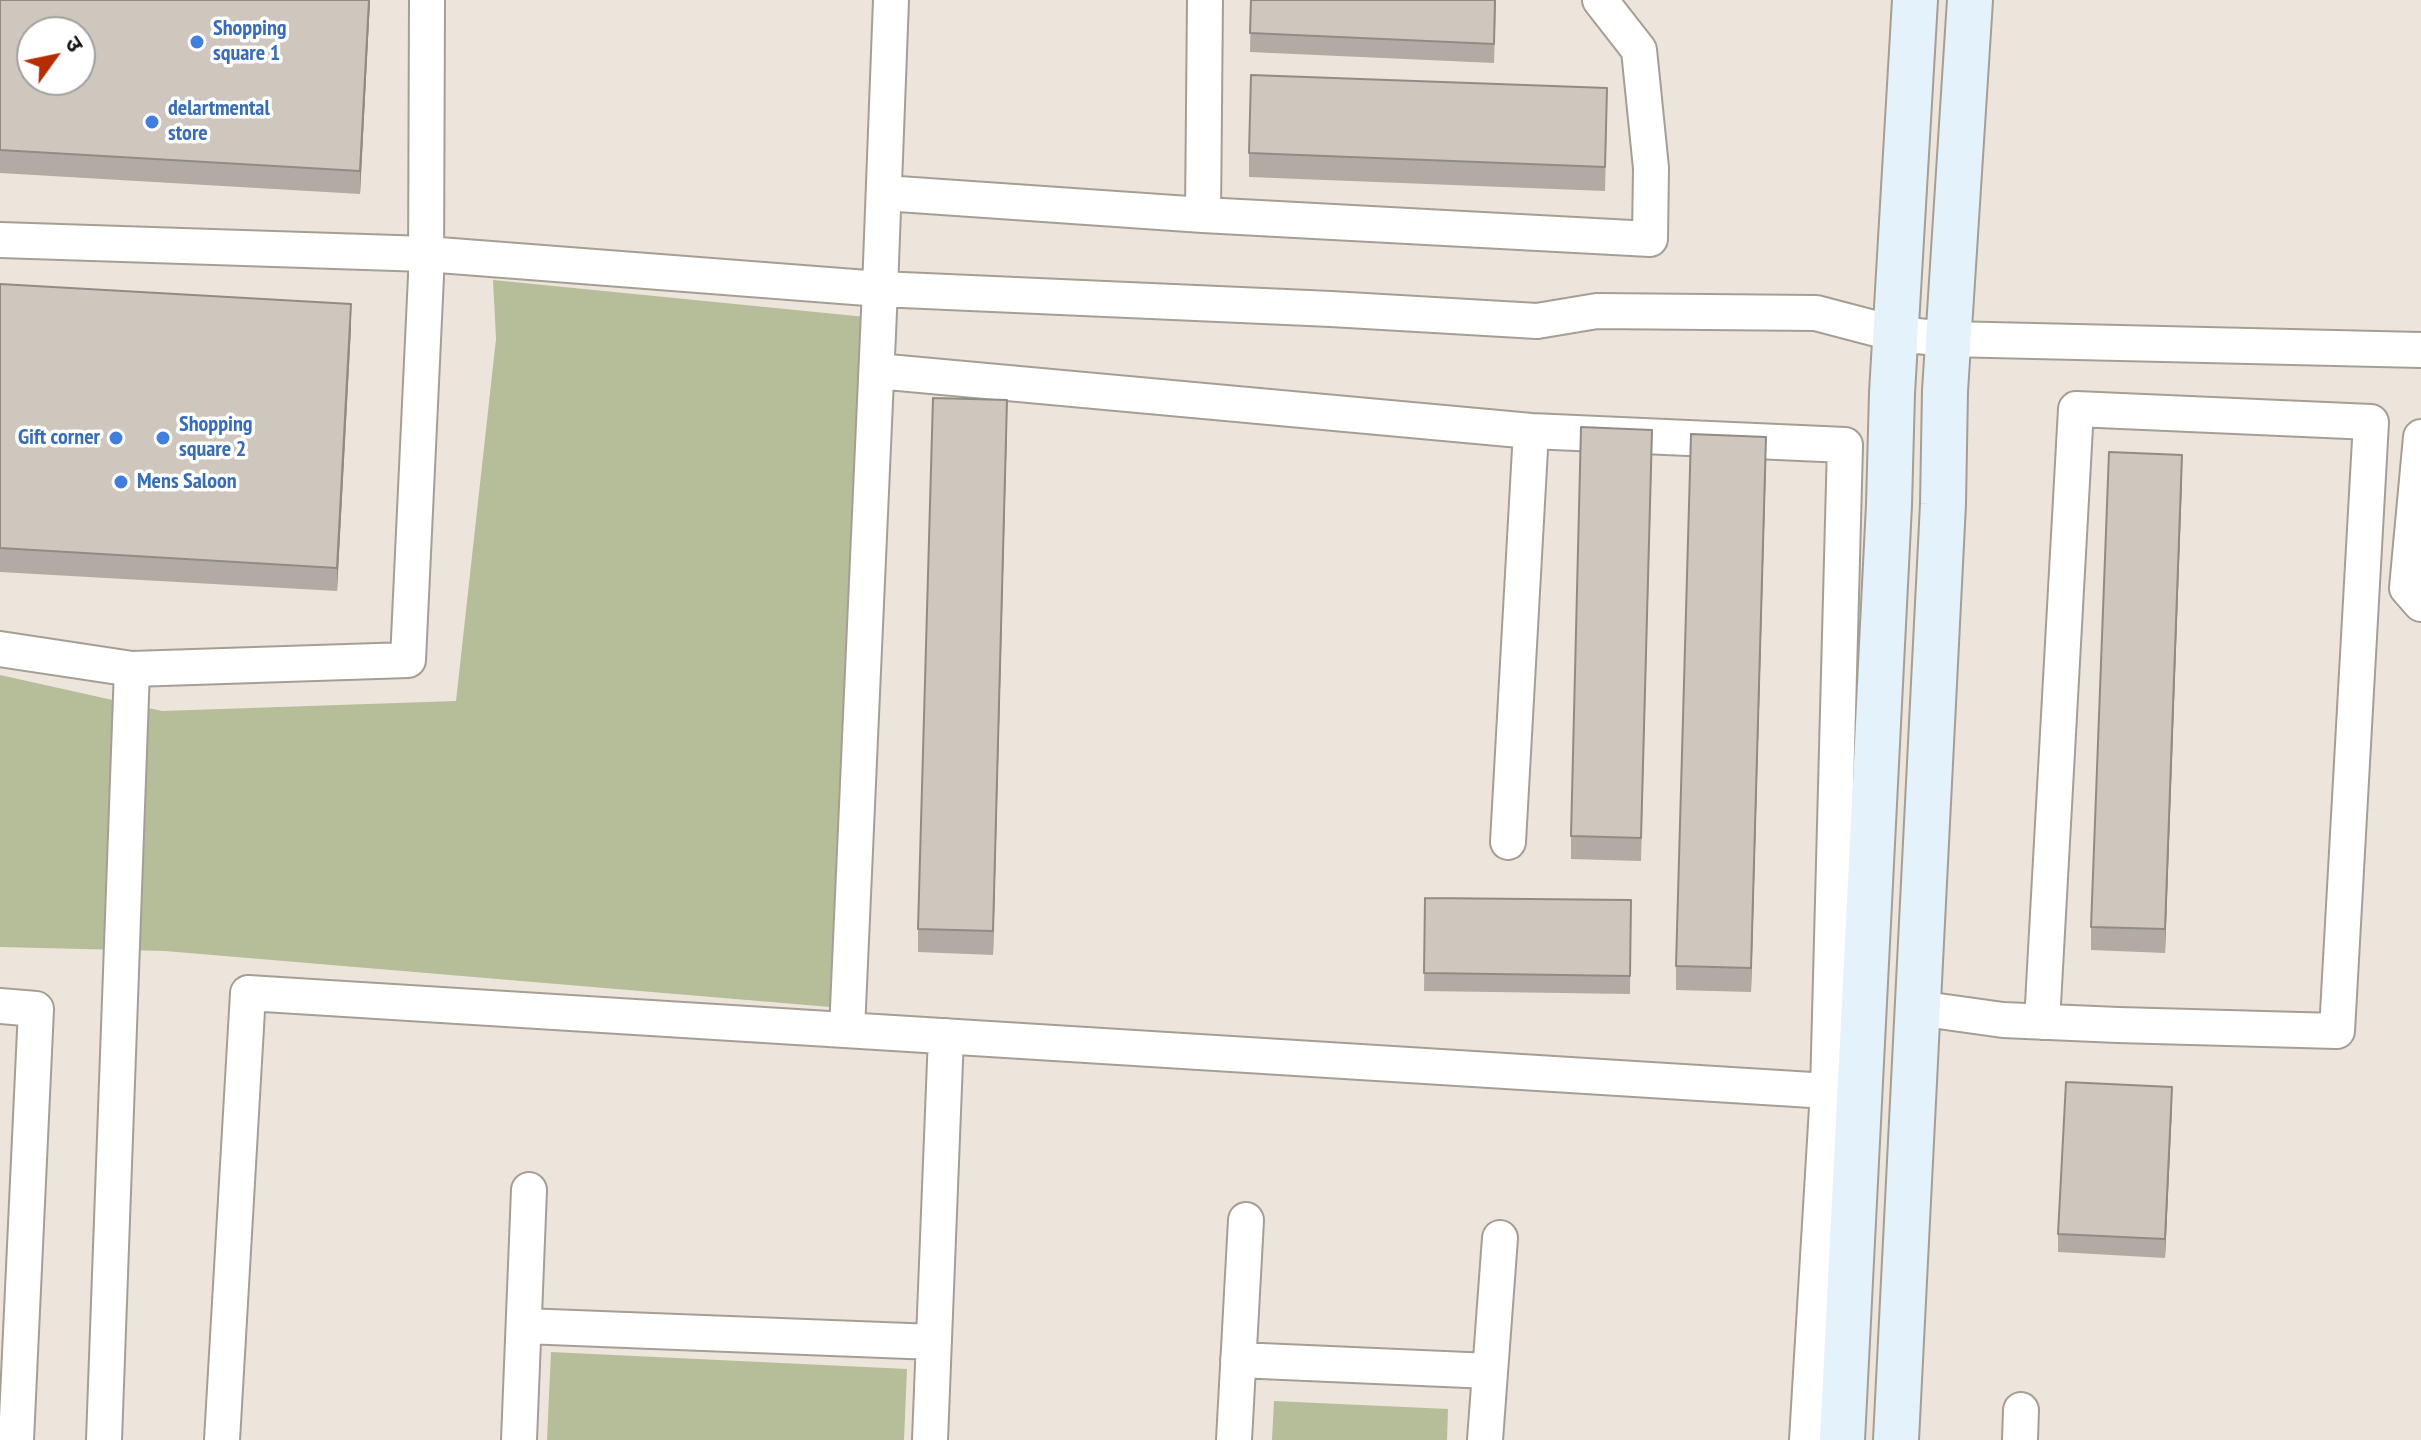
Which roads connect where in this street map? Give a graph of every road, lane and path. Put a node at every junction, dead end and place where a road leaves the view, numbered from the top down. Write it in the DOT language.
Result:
graph roads {
  1 [pos="427,0"];
  2 [pos="891,0"];
  3 [pos="1205,0"];
  4 [pos="1600,0"];
  5 [pos="1915,0"];
  6 [pos="1970,0"];
  7 [pos="884,193"];
  8 [pos="1203,215"];
  9 [pos="0,240"];
  10 [pos="426,254"];
  11 [pos="880,289"];
  12 [pos="1896,334"];
  13 [pos="1948,339"];
  14 [pos="2421,350"];
  15 [pos="877,371"];
  16 [pos="1531,431"];
  17 [pos="2421,437"];
  18 [pos="2421,604"];
  19 [pos="0,649"];
  20 [pos="132,669"];
  21 [pos="1508,842"];
  22 [pos="0,1006"];
  23 [pos="1917,1008"];
  24 [pos="2042,1022"];
  25 [pos="847,1030"];
  26 [pos="946,1036"];
  27 [pos="1828,1091"];
  28 [pos="529,1190"];
  29 [pos="1246,1220"];
  30 [pos="1500,1238"];
  31 [pos="524,1326"];
  32 [pos="934,1342"];
  33 [pos="1238,1360"];
  34 [pos="1490,1371"];
  35 [pos="16,1440"];
  36 [pos="104,1440"];
  37 [pos="222,1440"];
  38 [pos="519,1440"];
  39 [pos="930,1440"];
  40 [pos="1234,1440"];
  41 [pos="1485,1440"];
  42 [pos="1807,1440"];
  43 [pos="1842,1440"];
  44 [pos="1896,1440"];
  1 -- 10 [label="street"];
  2 -- 7 [label="street"];
  3 -- 8 [label="street"];
  4 -- 8 [label="street"];
  5 -- 12 [label="street"];
  6 -- 13 [label="street"];
  7 -- 8 [label="street"];
  7 -- 11 [label="street"];
  9 -- 10 [label="street"];
  10 -- 11 [label="street"];
  10 -- 20 [label="street"];
  11 -- 12 [label="street"];
  11 -- 15 [label="street"];
  12 -- 13 [label="street"];
  12 -- 43 [label="street"];
  13 -- 14 [label="street"];
  13 -- 23 [label="street"];
  15 -- 16 [label="street"];
  15 -- 25 [label="street"];
  16 -- 21 [label="street"];
  16 -- 27 [label="street"];
  17 -- 18 [label="street"];
  19 -- 20 [label="street"];
  20 -- 36 [label="street"];
  22 -- 35 [label="street"];
  23 -- 24 [label="street"];
  23 -- 44 [label="street"];
  24 -- 24 [label="street"];
  25 -- 26 [label="street"];
  25 -- 37 [label="street"];
  26 -- 27 [label="street"];
  26 -- 32 [label="street"];
  27 -- 42 [label="street"];
  28 -- 31 [label="street"];
  29 -- 33 [label="street"];
  30 -- 34 [label="street"];
  31 -- 32 [label="street"];
  31 -- 38 [label="street"];
  32 -- 39 [label="street"];
  33 -- 34 [label="street"];
  33 -- 40 [label="street"];
  34 -- 41 [label="street"];
}
